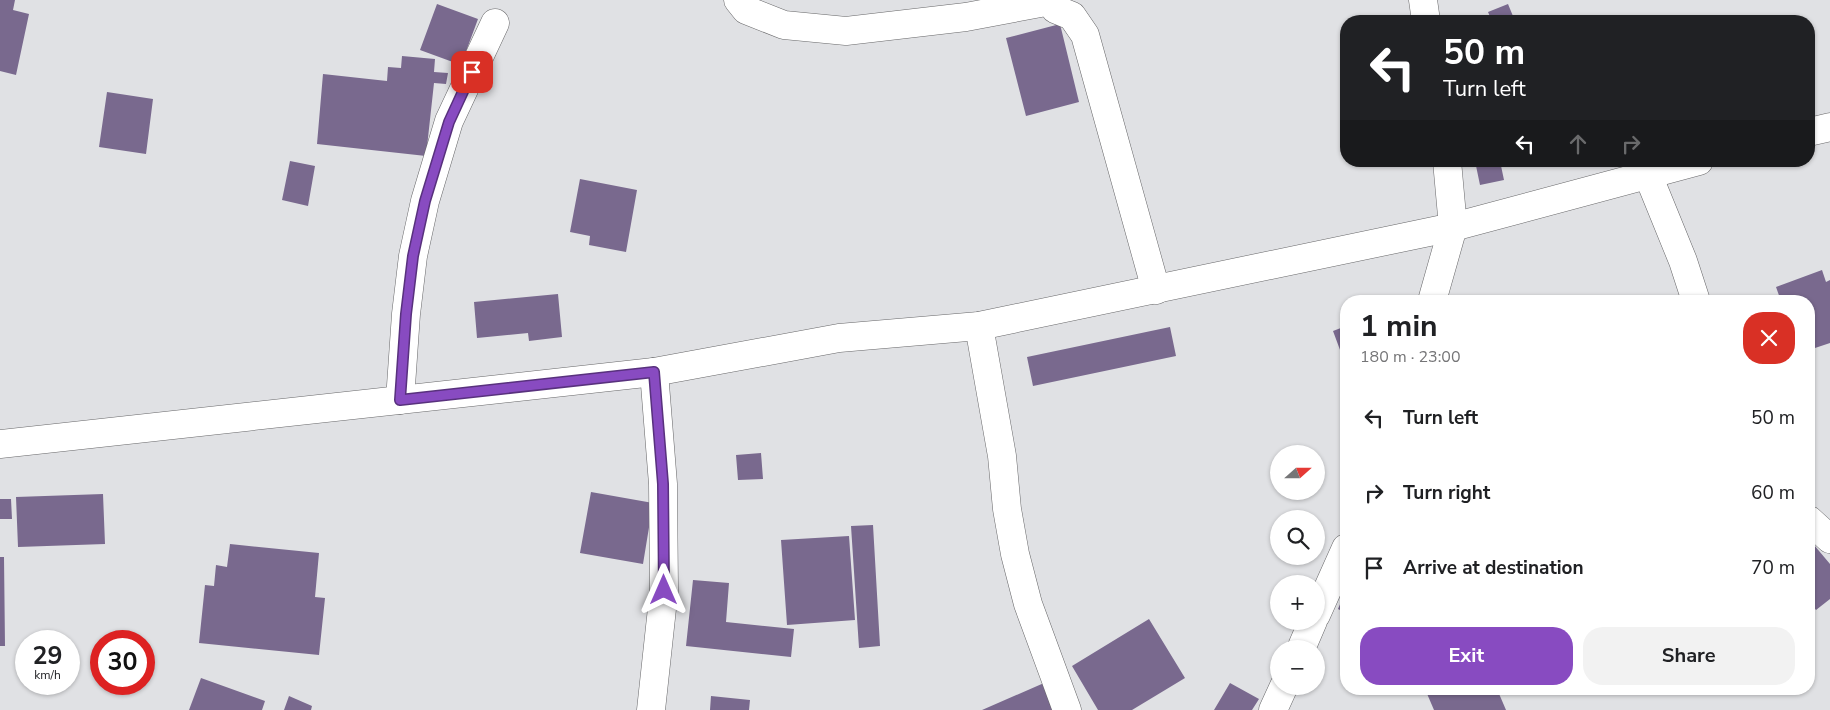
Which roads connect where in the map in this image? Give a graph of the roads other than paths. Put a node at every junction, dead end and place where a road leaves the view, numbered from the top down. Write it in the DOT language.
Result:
graph roads {
  1 [pos="738,0"];
  2 [pos="1050,0"];
  3 [pos="1423,0"];
  4 [pos="1425,15"];
  5 [pos="495,23"];
  6 [pos="1830,127"];
  7 [pos="1815,131"];
  8 [pos="1448,167"];
  9 [pos="1677,167"];
  10 [pos="1648,175"];
  11 [pos="1453,227"];
  12 [pos="1156,290"];
  13 [pos="1434,295"];
  14 [pos="1694,295"];
  15 [pos="979,326"];
  16 [pos="654,372"];
  17 [pos="400,400"];
  18 [pos="0,444"];
  19 [pos="1815,525"];
  20 [pos="1830,539"];
  21 [pos="1340,561"];
  22 [pos="1325,595"];
  23 [pos="1280,695"];
  24 [pos="651,710"];
  25 [pos="1067,710"];
  26 [pos="1273,710"];
  1 -- 2 [label="street"];
  2 -- 12 [label="street"];
  3 -- 4 [label="street"];
  5 -- 17 [label="street"];
  6 -- 7 [label="street"];
  8 -- 11 [label="street"];
  9 -- 10 [label="street"];
  10 -- 11 [label="street"];
  10 -- 14 [label="street"];
  11 -- 12 [label="street"];
  11 -- 13 [label="street"];
  12 -- 15 [label="street"];
  15 -- 16 [label="street"];
  15 -- 25 [label="street"];
  16 -- 17 [label="street"];
  16 -- 24 [label="street"];
  17 -- 18 [label="street"];
  19 -- 20 [label="street"];
  21 -- 22 [label="street"];
  23 -- 26 [label="street"];
}
